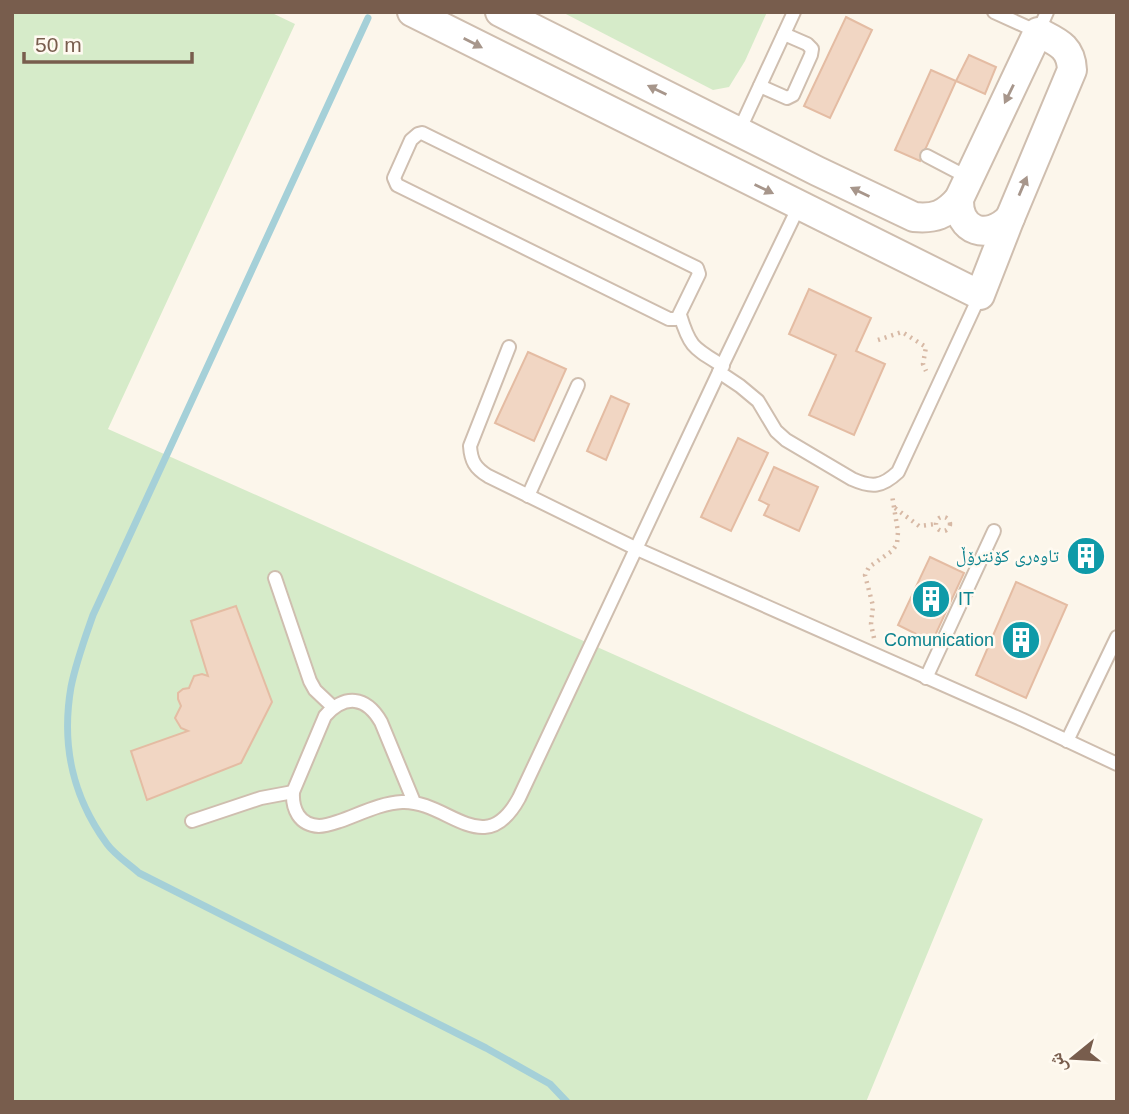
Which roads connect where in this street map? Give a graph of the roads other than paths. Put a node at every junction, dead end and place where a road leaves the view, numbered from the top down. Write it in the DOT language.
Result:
graph roads {
  1 [pos="412,12"];
  2 [pos="500,12"];
  3 [pos="794,12"];
  4 [pos="994,12"];
  5 [pos="1043,22"];
  6 [pos="784,34"];
  7 [pos="760,86"];
  8 [pos="739,131"];
  9 [pos="927,156"];
  10 [pos="722,168"];
  11 [pos="817,171"];
  12 [pos="964,188"];
  13 [pos="799,206"];
  14 [pos="1010,218"];
  15 [pos="980,295"];
  16 [pos="680,315"];
  17 [pos="509,347"];
  18 [pos="721,369"];
  19 [pos="578,385"];
  20 [pos="528,496"];
  21 [pos="994,531"];
  22 [pos="637,549"];
  23 [pos="275,578"];
  24 [pos="1117,637"];
  25 [pos="926,678"];
  26 [pos="333,708"];
  27 [pos="1067,741"];
  28 [pos="1117,764"];
  29 [pos="293,792"];
  30 [pos="414,802"];
  31 [pos="192,821"];
  1 -- 10 [label="street, one-way"];
  8 -- 2 [label="street, one-way"];
  3 -- 6 [label="lane"];
  4 -- 5 [label="lane"];
  5 -- 12 [label="street, one-way"];
  14 -- 5 [label="street, one-way"];
  6 -- 7 [label="lane"];
  6 -- 7 [label="lane"];
  7 -- 8 [label="lane"];
  8 -- 10 [label="street"];
  8 -- 11 [label="street"];
  9 -- 12 [label="lane"];
  10 -- 13 [label="street, one-way"];
  12 -- 11 [label="street, one-way"];
  11 -- 13 [label="street"];
  12 -- 14 [label="street"];
  13 -- 15 [label="street"];
  13 -- 18 [label="lane"];
  14 -- 15 [label="street"];
  15 -- 18 [label="lane"];
  16 -- 16 [label="lane"];
  16 -- 18 [label="lane"];
  17 -- 20 [label="lane"];
  18 -- 22 [label="lane"];
  19 -- 20 [label="lane"];
  20 -- 22 [label="lane"];
  21 -- 25 [label="lane"];
  22 -- 25 [label="lane"];
  22 -- 30 [label="lane"];
  23 -- 26 [label="lane"];
  24 -- 27 [label="lane"];
  25 -- 27 [label="lane"];
  26 -- 29 [label="lane"];
  26 -- 30 [label="lane"];
  27 -- 28 [label="lane"];
  29 -- 30 [label="lane"];
  29 -- 31 [label="lane"];
}
